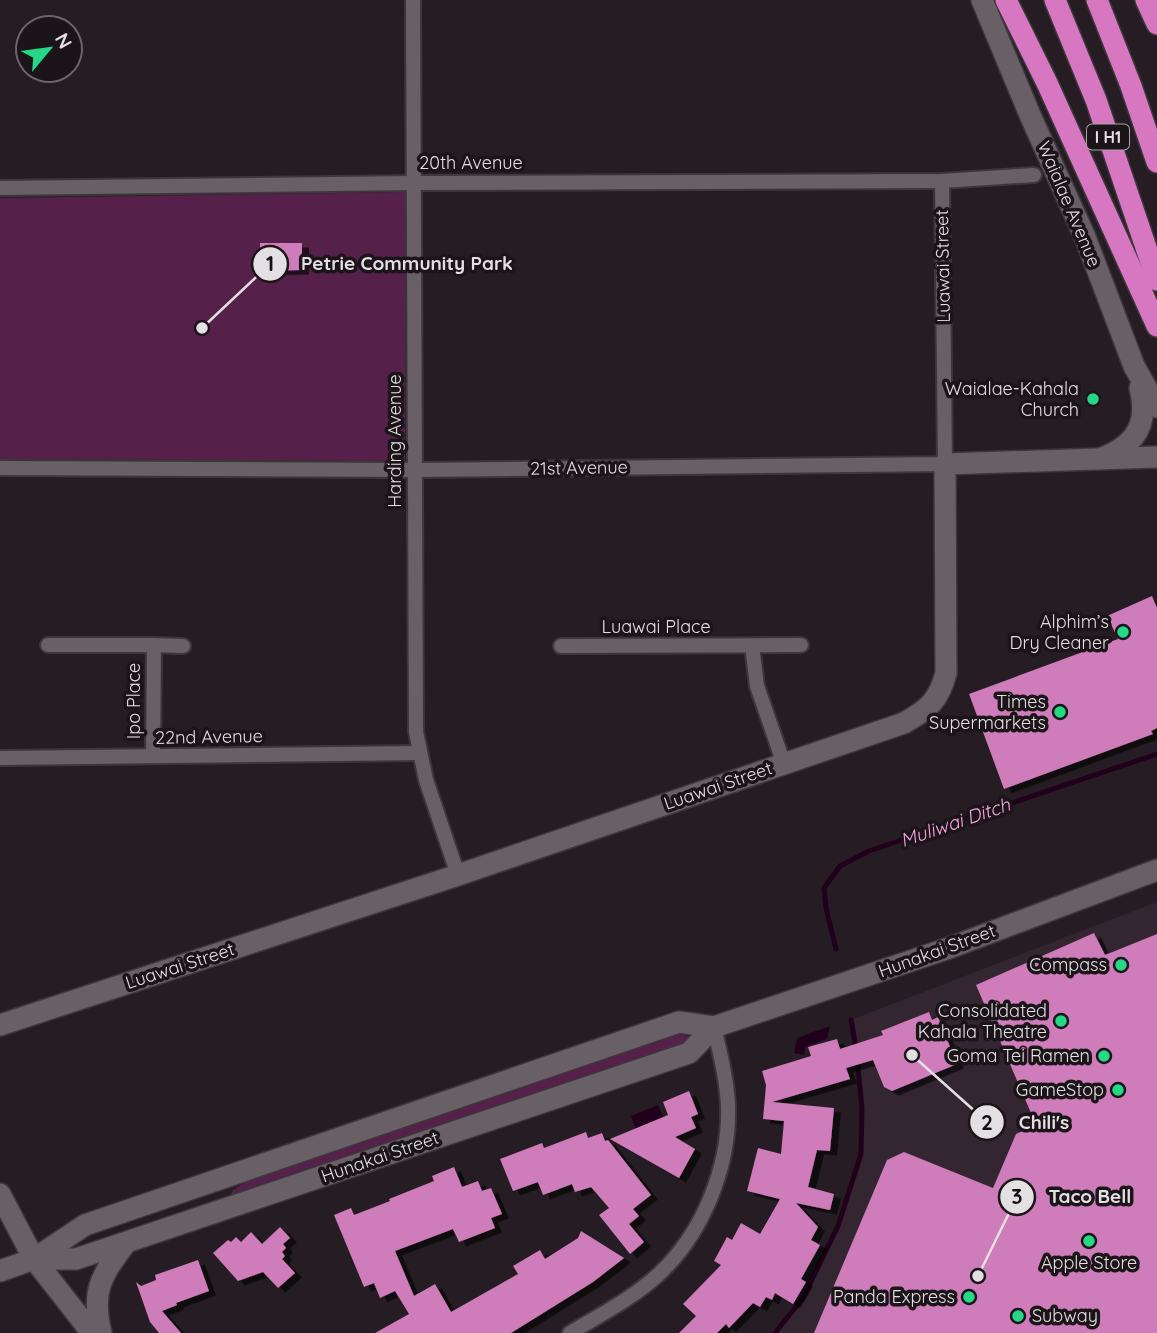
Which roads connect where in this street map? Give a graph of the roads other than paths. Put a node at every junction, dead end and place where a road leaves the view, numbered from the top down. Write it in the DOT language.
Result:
graph roads {
  1 [pos="413,0"];
  2 [pos="982,0"];
  3 [pos="1006,0"];
  4 [pos="1055,0"];
  5 [pos="1097,0"];
  6 [pos="1146,0"];
  7 [pos="1157,23"];
  8 [pos="1157,162"];
  9 [pos="1034,175"];
  10 [pos="942,181"];
  11 [pos="414,183"];
  12 [pos="0,188"];
  13 [pos="1149,277"];
  14 [pos="1157,326"];
  15 [pos="1134,366"];
  16 [pos="1157,407"];
  17 [pos="1157,457"];
  18 [pos="1097,460"];
  19 [pos="945,464"];
  20 [pos="0,468"];
  21 [pos="415,470"];
  22 [pos="48,645"];
  23 [pos="153,645"];
  24 [pos="801,645"];
  25 [pos="183,646"];
  26 [pos="561,646"];
  27 [pos="752,646"];
  28 [pos="419,753"];
  29 [pos="153,757"];
  30 [pos="0,758"];
  31 [pos="784,764"];
  32 [pos="1157,870"];
  33 [pos="458,875"];
  34 [pos="0,1025"];
  35 [pos="714,1027"];
  36 [pos="0,1194"];
  37 [pos="125,1244"];
  38 [pos="34,1259"];
  39 [pos="0,1271"];
  40 [pos="92,1333"];
  41 [pos="101,1333"];
  42 [pos="570,1333"];
  1 -- 11 [label="street, Harding Avenue"];
  2 -- 15 [label="street, Waialae Avenue"];
  3 -- 13 [label="highway"];
  4 -- 13 [label="highway, I H1"];
  5 -- 8 [label="highway, I H1"];
  6 -- 7 [label="highway"];
  9 -- 10 [label="street, 20th Avenue"];
  10 -- 11 [label="street, 20th Avenue"];
  10 -- 19 [label="street, Luawai Street"];
  11 -- 12 [label="street, 20th Avenue"];
  11 -- 21 [label="street, Harding Avenue"];
  13 -- 14 [label="highway"];
  15 -- 16 [label="street, Waialae Avenue"];
  15 -- 18 [label="street"];
  17 -- 18 [label="street, 21st Avenue"];
  18 -- 19 [label="street, 21st Avenue"];
  19 -- 21 [label="street, 21st Avenue"];
  19 -- 31 [label="street, Luawai Street"];
  20 -- 21 [label="street, 21st Avenue"];
  21 -- 28 [label="street, Harding Avenue"];
  22 -- 23 [label="street, Ipo Place"];
  23 -- 25 [label="street, Ipo Place"];
  23 -- 29 [label="street, Ipo Place"];
  24 -- 27 [label="street, Luawai Place"];
  26 -- 27 [label="street, Luawai Place"];
  27 -- 31 [label="street"];
  28 -- 29 [label="street, 22nd Avenue"];
  28 -- 33 [label="street, Harding Avenue"];
  29 -- 30 [label="street, 22nd Avenue"];
  31 -- 33 [label="street, Luawai Street"];
  32 -- 35 [label="street, Hunakai Street"];
  33 -- 34 [label="street, Luawai Street"];
  35 -- 37 [label="street, Hunakai Street"];
  35 -- 38 [label="street, Hunakai Street"];
  35 -- 42 [label="street"];
  36 -- 38 [label="street"];
  37 -- 38 [label="street, Hunakai Street"];
  37 -- 41 [label="street"];
  38 -- 39 [label="street, Hunakai Street"];
  38 -- 40 [label="street"];
}
